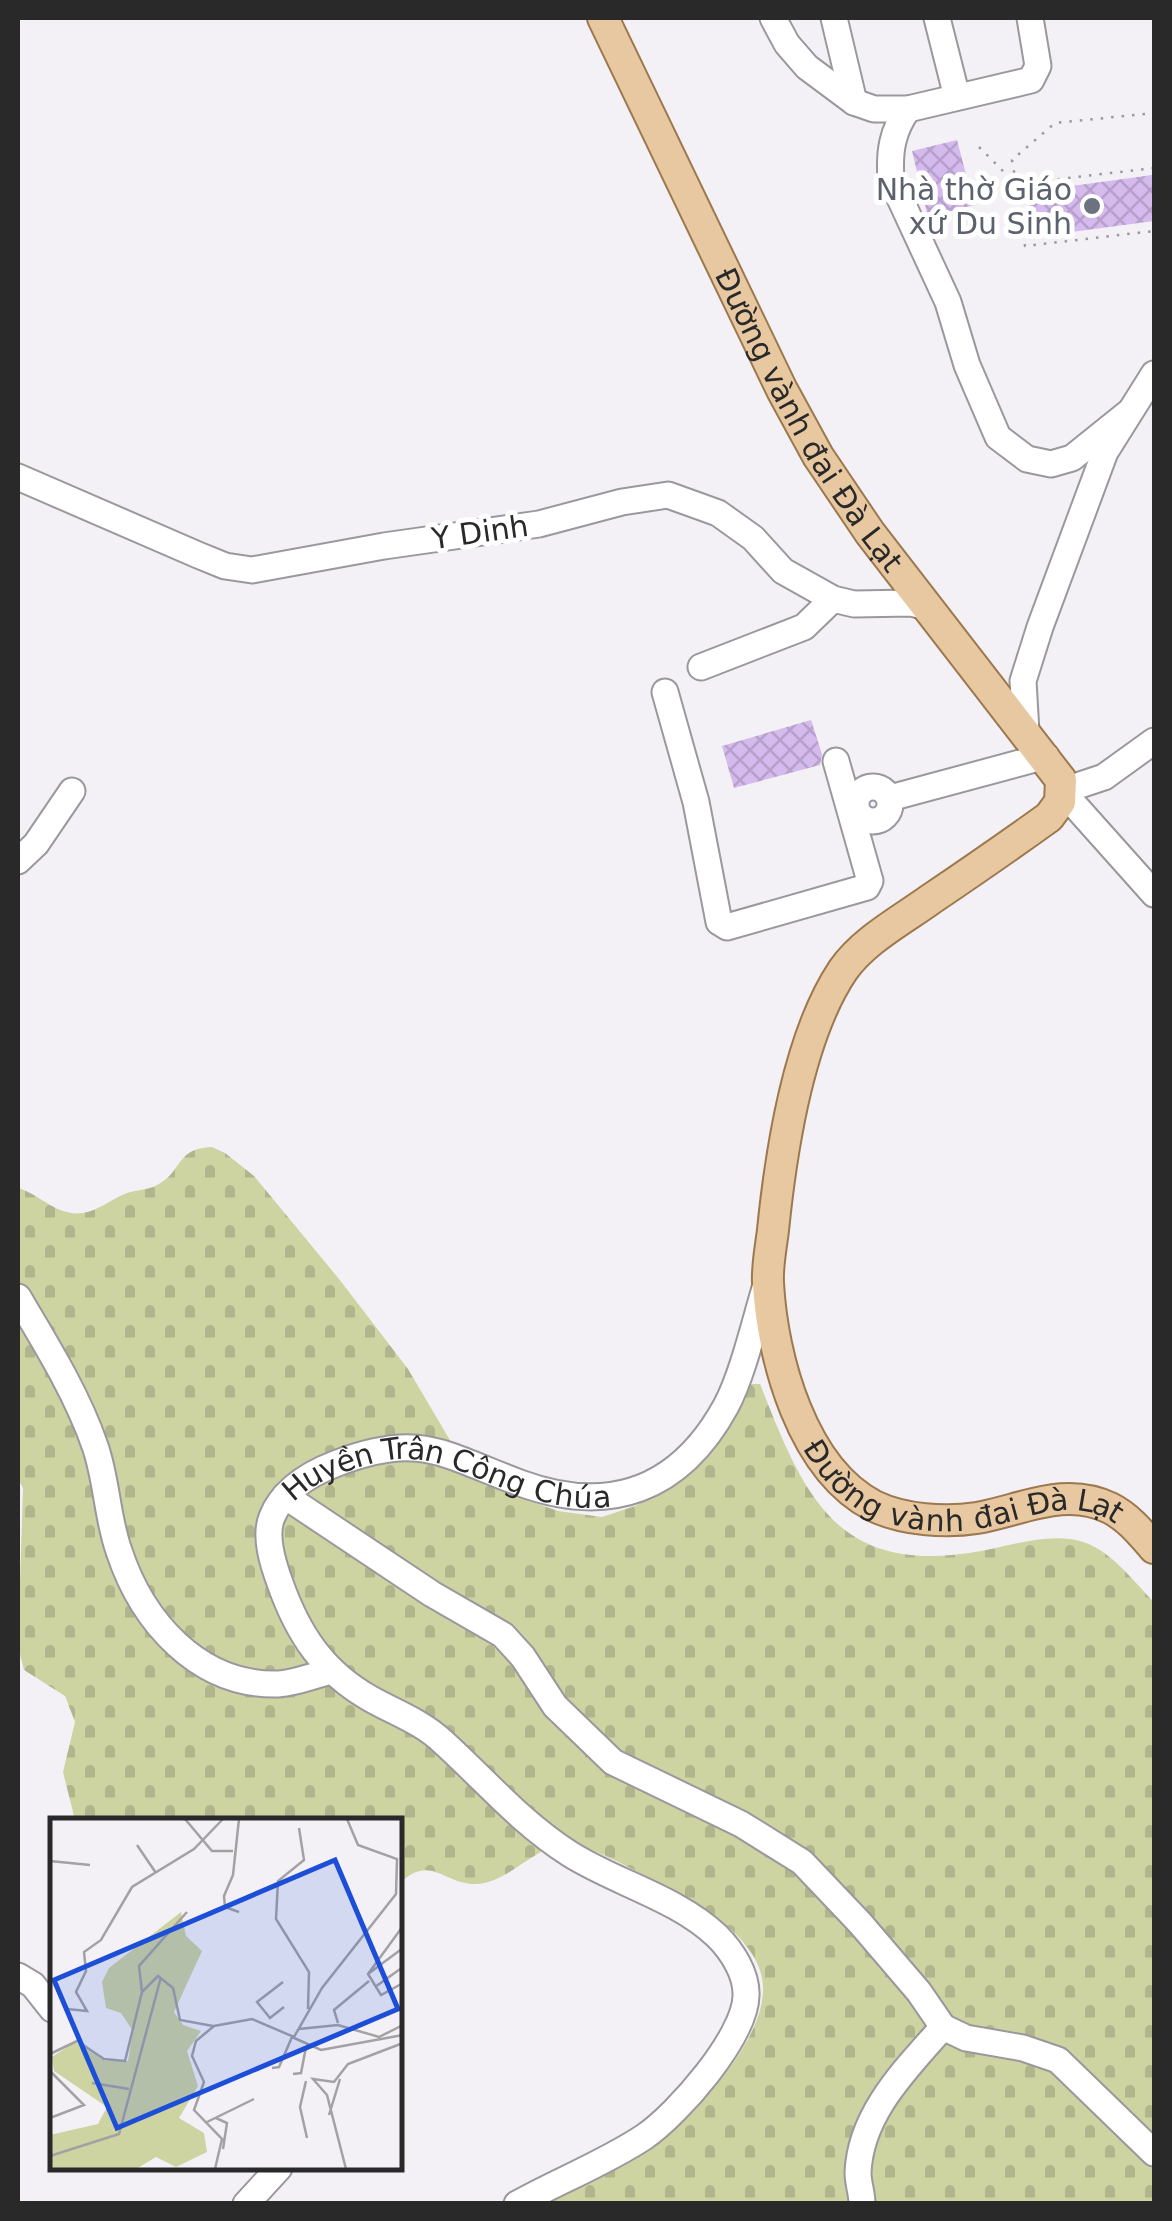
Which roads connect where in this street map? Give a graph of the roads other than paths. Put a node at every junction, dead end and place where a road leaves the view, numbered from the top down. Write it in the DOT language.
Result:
graph roads {
  1 [pos="603,18"];
  2 [pos="772,18"];
  3 [pos="834,18"];
  4 [pos="937,18"];
  5 [pos="1030,18"];
  6 [pos="956,97"];
  7 [pos="854,102"];
  8 [pos="908,109"];
  9 [pos="1154,374"];
  10 [pos="1128,414"];
  11 [pos="18,477"];
  12 [pos="833,599"];
  13 [pos="926,606"];
  14 [pos="701,668"];
  15 [pos="665,692"];
  16 [pos="1026,732"];
  17 [pos="1154,741"];
  18 [pos="1046,756"];
  19 [pos="836,762"];
  20 [pos="72,791"];
  21 [pos="1062,791"];
  22 [pos="854,811"];
  23 [pos="18,861"];
  24 [pos="1154,894"];
  25 [pos="768,1280"];
  26 [pos="18,1297"];
  27 [pos="285,1496"];
  28 [pos="1154,1548"];
  29 [pos="330,1671"];
  30 [pos="18,1976"];
  31 [pos="50,2006"];
  32 [pos="943,2027"];
  33 [pos="1154,2153"];
  34 [pos="276,2171"];
  35 [pos="246,2204"];
  36 [pos="517,2204"];
  37 [pos="862,2204"];
  1 -- 13 [label="main road, Đường vành đai Đà Lạt"];
  2 -- 7 [label="street"];
  3 -- 7 [label="street"];
  4 -- 6 [label="street"];
  5 -- 6 [label="street"];
  6 -- 8 [label="street"];
  7 -- 8 [label="street"];
  8 -- 10 [label="street"];
  9 -- 10 [label="street"];
  10 -- 16 [label="street"];
  11 -- 12 [label="street, Y Dinh"];
  12 -- 13 [label="street, Y Dinh"];
  12 -- 14 [label="street"];
  13 -- 16 [label="main road, Đường vành đai Đà Lạt"];
  15 -- 22 [label="street"];
  16 -- 18 [label="main road, Đường vành đai Đà Lạt"];
  17 -- 21 [label="street"];
  18 -- 21 [label="main road, Đường vành đai Đà Lạt"];
  18 -- 22 [label="street"];
  19 -- 22 [label="street"];
  20 -- 23 [label="street"];
  21 -- 24 [label="street"];
  21 -- 25 [label="main road, Huyền Trân Công Chúa"];
  25 -- 27 [label="street, Huyền Trân Công Chúa"];
  25 -- 28 [label="main road, Đường vành đai Đà Lạt"];
  26 -- 29 [label="street"];
  27 -- 29 [label="street, Huyền Trân Công Chúa"];
  27 -- 32 [label="street"];
  29 -- 36 [label="street, Huyền Trân Công Chúa"];
  30 -- 31 [label="street"];
  32 -- 33 [label="street"];
  32 -- 37 [label="street"];
  34 -- 35 [label="street"];
}
